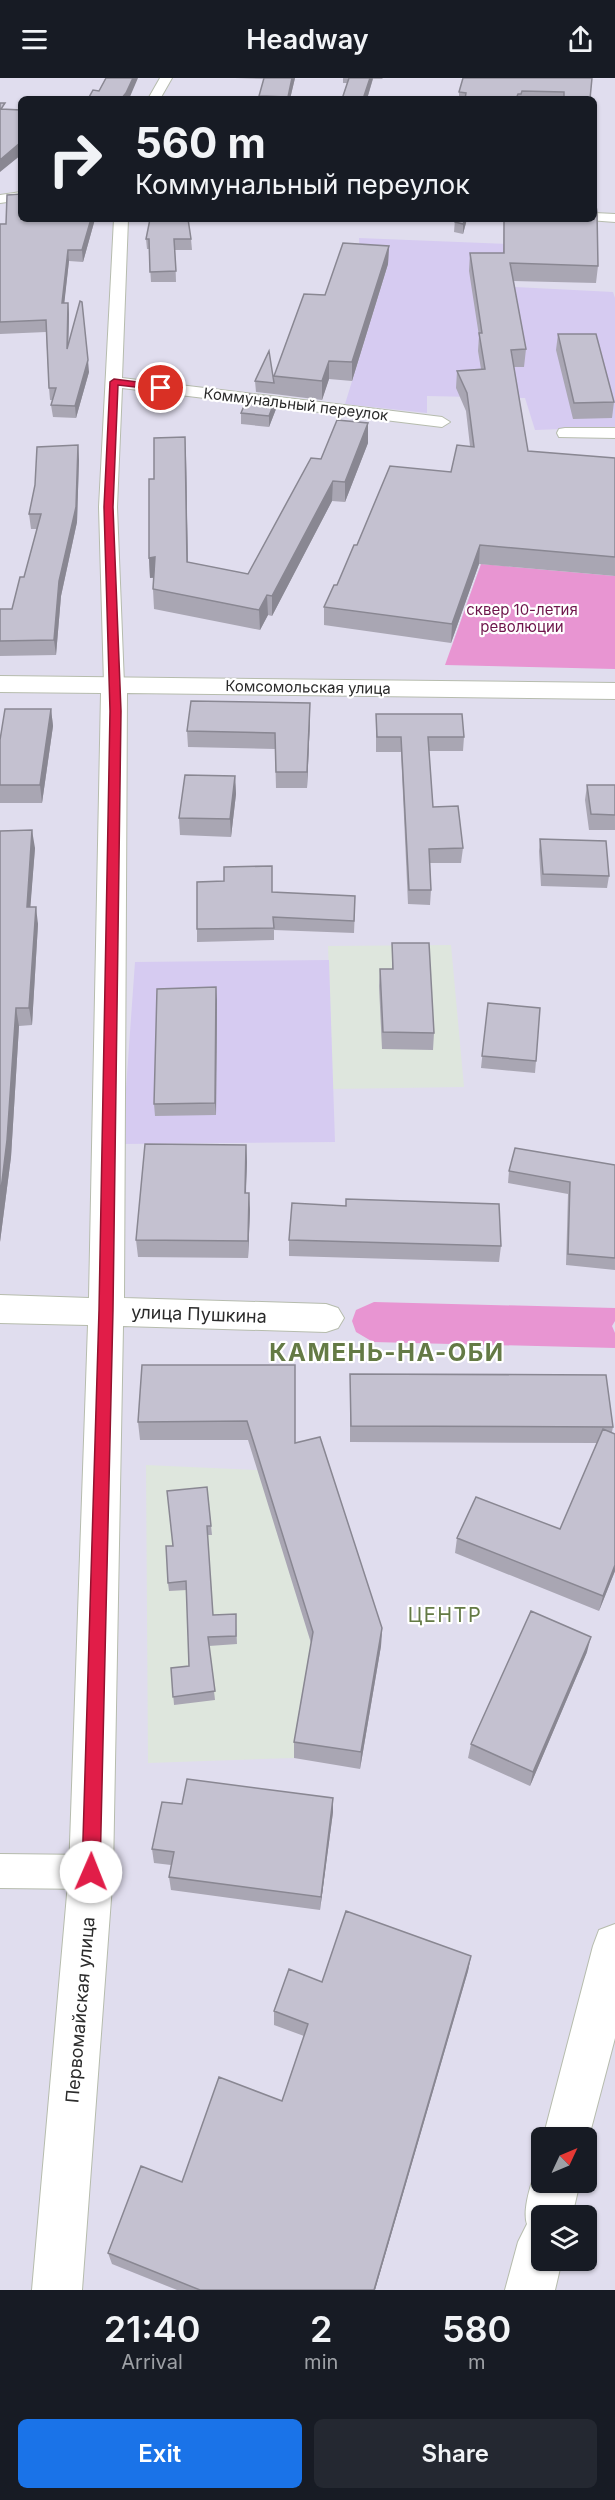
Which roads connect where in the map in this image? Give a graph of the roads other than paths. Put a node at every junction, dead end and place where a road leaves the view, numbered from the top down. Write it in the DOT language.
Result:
graph roads {
  1 [pos="166,78"];
  2 [pos="156,96"];
  3 [pos="18,196"];
  4 [pos="0,199"];
  5 [pos="597,217"];
  6 [pos="615,218"];
  7 [pos="121,222"];
  8 [pos="114,382"];
  9 [pos="442,422"];
  10 [pos="615,433"];
  11 [pos="565,434"];
  12 [pos="0,684"];
  13 [pos="114,684"];
  14 [pos="615,692"];
  15 [pos="0,1309"];
  16 [pos="106,1310"];
  17 [pos="326,1318"];
  18 [pos="0,1871"];
  19 [pos="91,1872"];
  20 [pos="615,1946"];
  21 [pos="570,2127"];
  22 [pos="535,2271"];
  23 [pos="57,2290"];
  24 [pos="530,2290"];
  1 -- 2 [label="street"];
  3 -- 4 [label="street"];
  5 -- 6 [label="street"];
  7 -- 8 [label="street, Первомайская улица"];
  8 -- 9 [label="street, Коммунальный переулок"];
  8 -- 13 [label="street, Первомайская улица"];
  10 -- 11 [label="street"];
  12 -- 13 [label="street, Комсомольская улица"];
  13 -- 14 [label="street, Комсомольская улица"];
  13 -- 16 [label="street, Первомайская улица"];
  15 -- 16 [label="street, улица Пушкина"];
  16 -- 17 [label="street, улица Пушкина"];
  16 -- 19 [label="street, Первомайская улица"];
  18 -- 19 [label="street"];
  19 -- 23 [label="street, Первомайская улица"];
  20 -- 21 [label="street"];
  22 -- 24 [label="street"];
}
